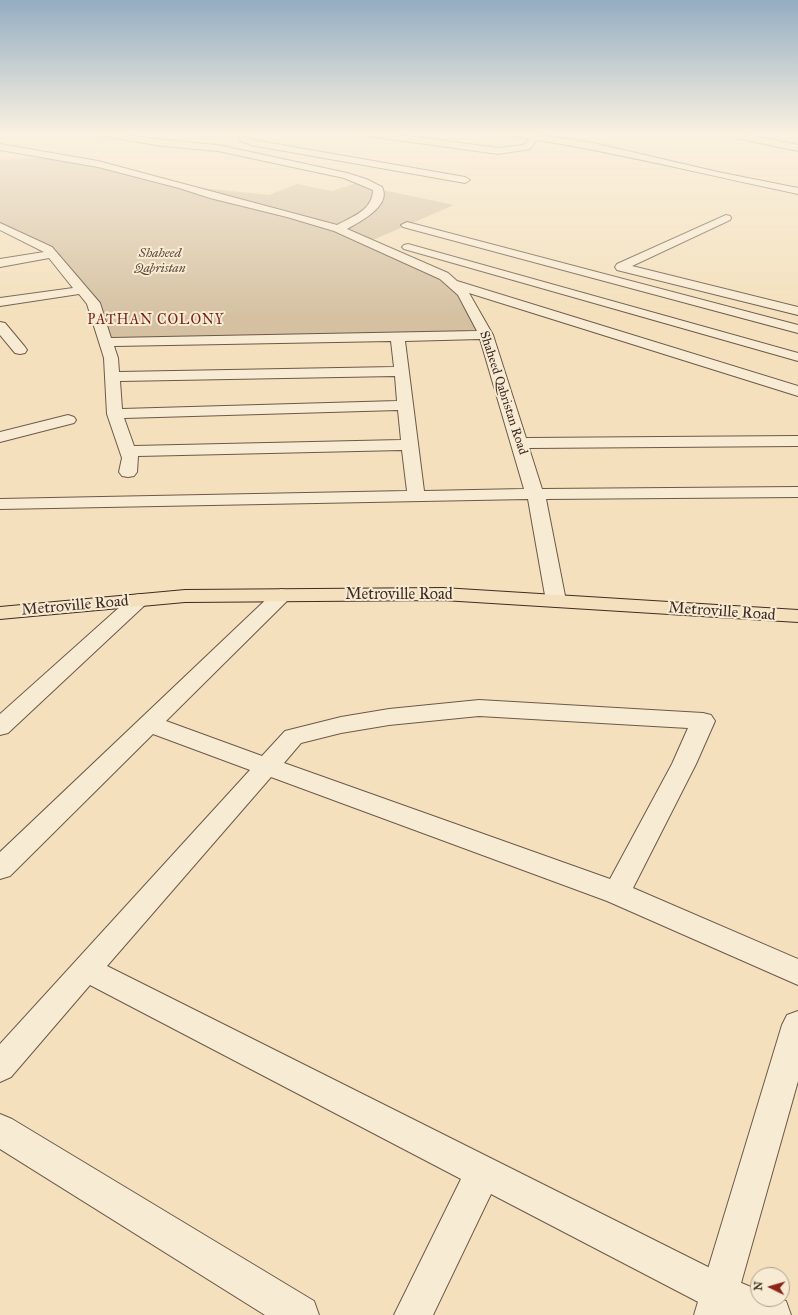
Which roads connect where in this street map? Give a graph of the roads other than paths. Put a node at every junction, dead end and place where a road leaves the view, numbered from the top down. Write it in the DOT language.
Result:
graph roads {
  1 [pos="209,194"];
  2 [pos="378,194"];
  3 [pos="726,218"];
  4 [pos="407,225"];
  5 [pos="0,226"];
  6 [pos="338,229"];
  7 [pos="368,242"];
  8 [pos="52,254"];
  9 [pos="0,263"];
  10 [pos="507,275"];
  11 [pos="454,284"];
  12 [pos="83,290"];
  13 [pos="472,290"];
  14 [pos="0,302"];
  15 [pos="798,312"];
  16 [pos="781,324"];
  17 [pos="0,326"];
  18 [pos="798,329"];
  19 [pos="486,335"];
  20 [pos="398,336"];
  21 [pos="106,342"];
  22 [pos="751,343"];
  23 [pos="20,350"];
  24 [pos="798,356"];
  25 [pos="716,366"];
  26 [pos="402,371"];
  27 [pos="113,378"];
  28 [pos="798,392"];
  29 [pos="406,405"];
  30 [pos="115,414"];
  31 [pos="68,420"];
  32 [pos="0,437"];
  33 [pos="798,441"];
  34 [pos="519,443"];
  35 [pos="410,445"];
  36 [pos="128,450"];
  37 [pos="128,472"];
  38 [pos="798,492"];
  39 [pos="534,494"];
  40 [pos="416,496"];
  41 [pos="0,504"];
  42 [pos="282,595"];
  43 [pos="139,600"];
  44 [pos="556,601"];
  45 [pos="0,613"];
  46 [pos="798,616"];
  47 [pos="149,724"];
  48 [pos="0,727"];
  49 [pos="268,766"];
  50 [pos="0,869"];
  51 [pos="617,892"];
  52 [pos="86,969"];
  53 [pos="798,972"];
  54 [pos="798,1025"];
  55 [pos="0,1067"];
  56 [pos="0,1130"];
  57 [pos="484,1172"];
  58 [pos="716,1304"];
  59 [pos="300,1315"];
  60 [pos="413,1315"];
  61 [pos="772,1315"];
  1 -- 6 [label="street, Shaheed Qabristan Road"];
  2 -- 6 [label="street"];
  3 -- 15 [label="street"];
  4 -- 16 [label="street"];
  5 -- 8 [label="street"];
  6 -- 7 [label="street, Shaheed Qabristan Road"];
  7 -- 10 [label="street"];
  7 -- 11 [label="street, Shaheed Qabristan Road"];
  8 -- 9 [label="street"];
  8 -- 12 [label="street"];
  10 -- 13 [label="street"];
  10 -- 22 [label="street"];
  11 -- 13 [label="street"];
  11 -- 19 [label="street, Shaheed Qabristan Road"];
  12 -- 14 [label="street"];
  12 -- 21 [label="street"];
  13 -- 25 [label="street"];
  15 -- 16 [label="street"];
  16 -- 18 [label="street"];
  16 -- 22 [label="street"];
  17 -- 23 [label="street"];
  19 -- 20 [label="street"];
  19 -- 34 [label="street, Shaheed Qabristan Road"];
  20 -- 21 [label="street"];
  20 -- 26 [label="street"];
  21 -- 27 [label="street"];
  22 -- 24 [label="street"];
  22 -- 25 [label="street"];
  25 -- 28 [label="street"];
  26 -- 27 [label="street"];
  26 -- 29 [label="street"];
  27 -- 30 [label="street"];
  29 -- 30 [label="street"];
  29 -- 35 [label="street"];
  30 -- 36 [label="street"];
  31 -- 32 [label="street"];
  33 -- 34 [label="street"];
  34 -- 39 [label="street, Shaheed Qabristan Road"];
  35 -- 36 [label="street"];
  35 -- 40 [label="street"];
  36 -- 37 [label="street"];
  38 -- 39 [label="street"];
  39 -- 40 [label="street"];
  39 -- 44 [label="street, Shaheed Qabristan Road"];
  40 -- 41 [label="street"];
  42 -- 43 [label="main road, Metroville Road"];
  42 -- 44 [label="main road, Metroville Road"];
  42 -- 47 [label="street"];
  43 -- 45 [label="main road, Metroville Road"];
  43 -- 48 [label="street"];
  44 -- 46 [label="main road, Metroville Road"];
  47 -- 49 [label="street"];
  47 -- 50 [label="street"];
  49 -- 51 [label="street"];
  49 -- 51 [label="street"];
  49 -- 52 [label="street"];
  51 -- 53 [label="street"];
  52 -- 55 [label="street"];
  52 -- 57 [label="street"];
  54 -- 58 [label="street"];
  56 -- 59 [label="street"];
  57 -- 58 [label="street"];
  57 -- 60 [label="street"];
  58 -- 61 [label="street"];
}
